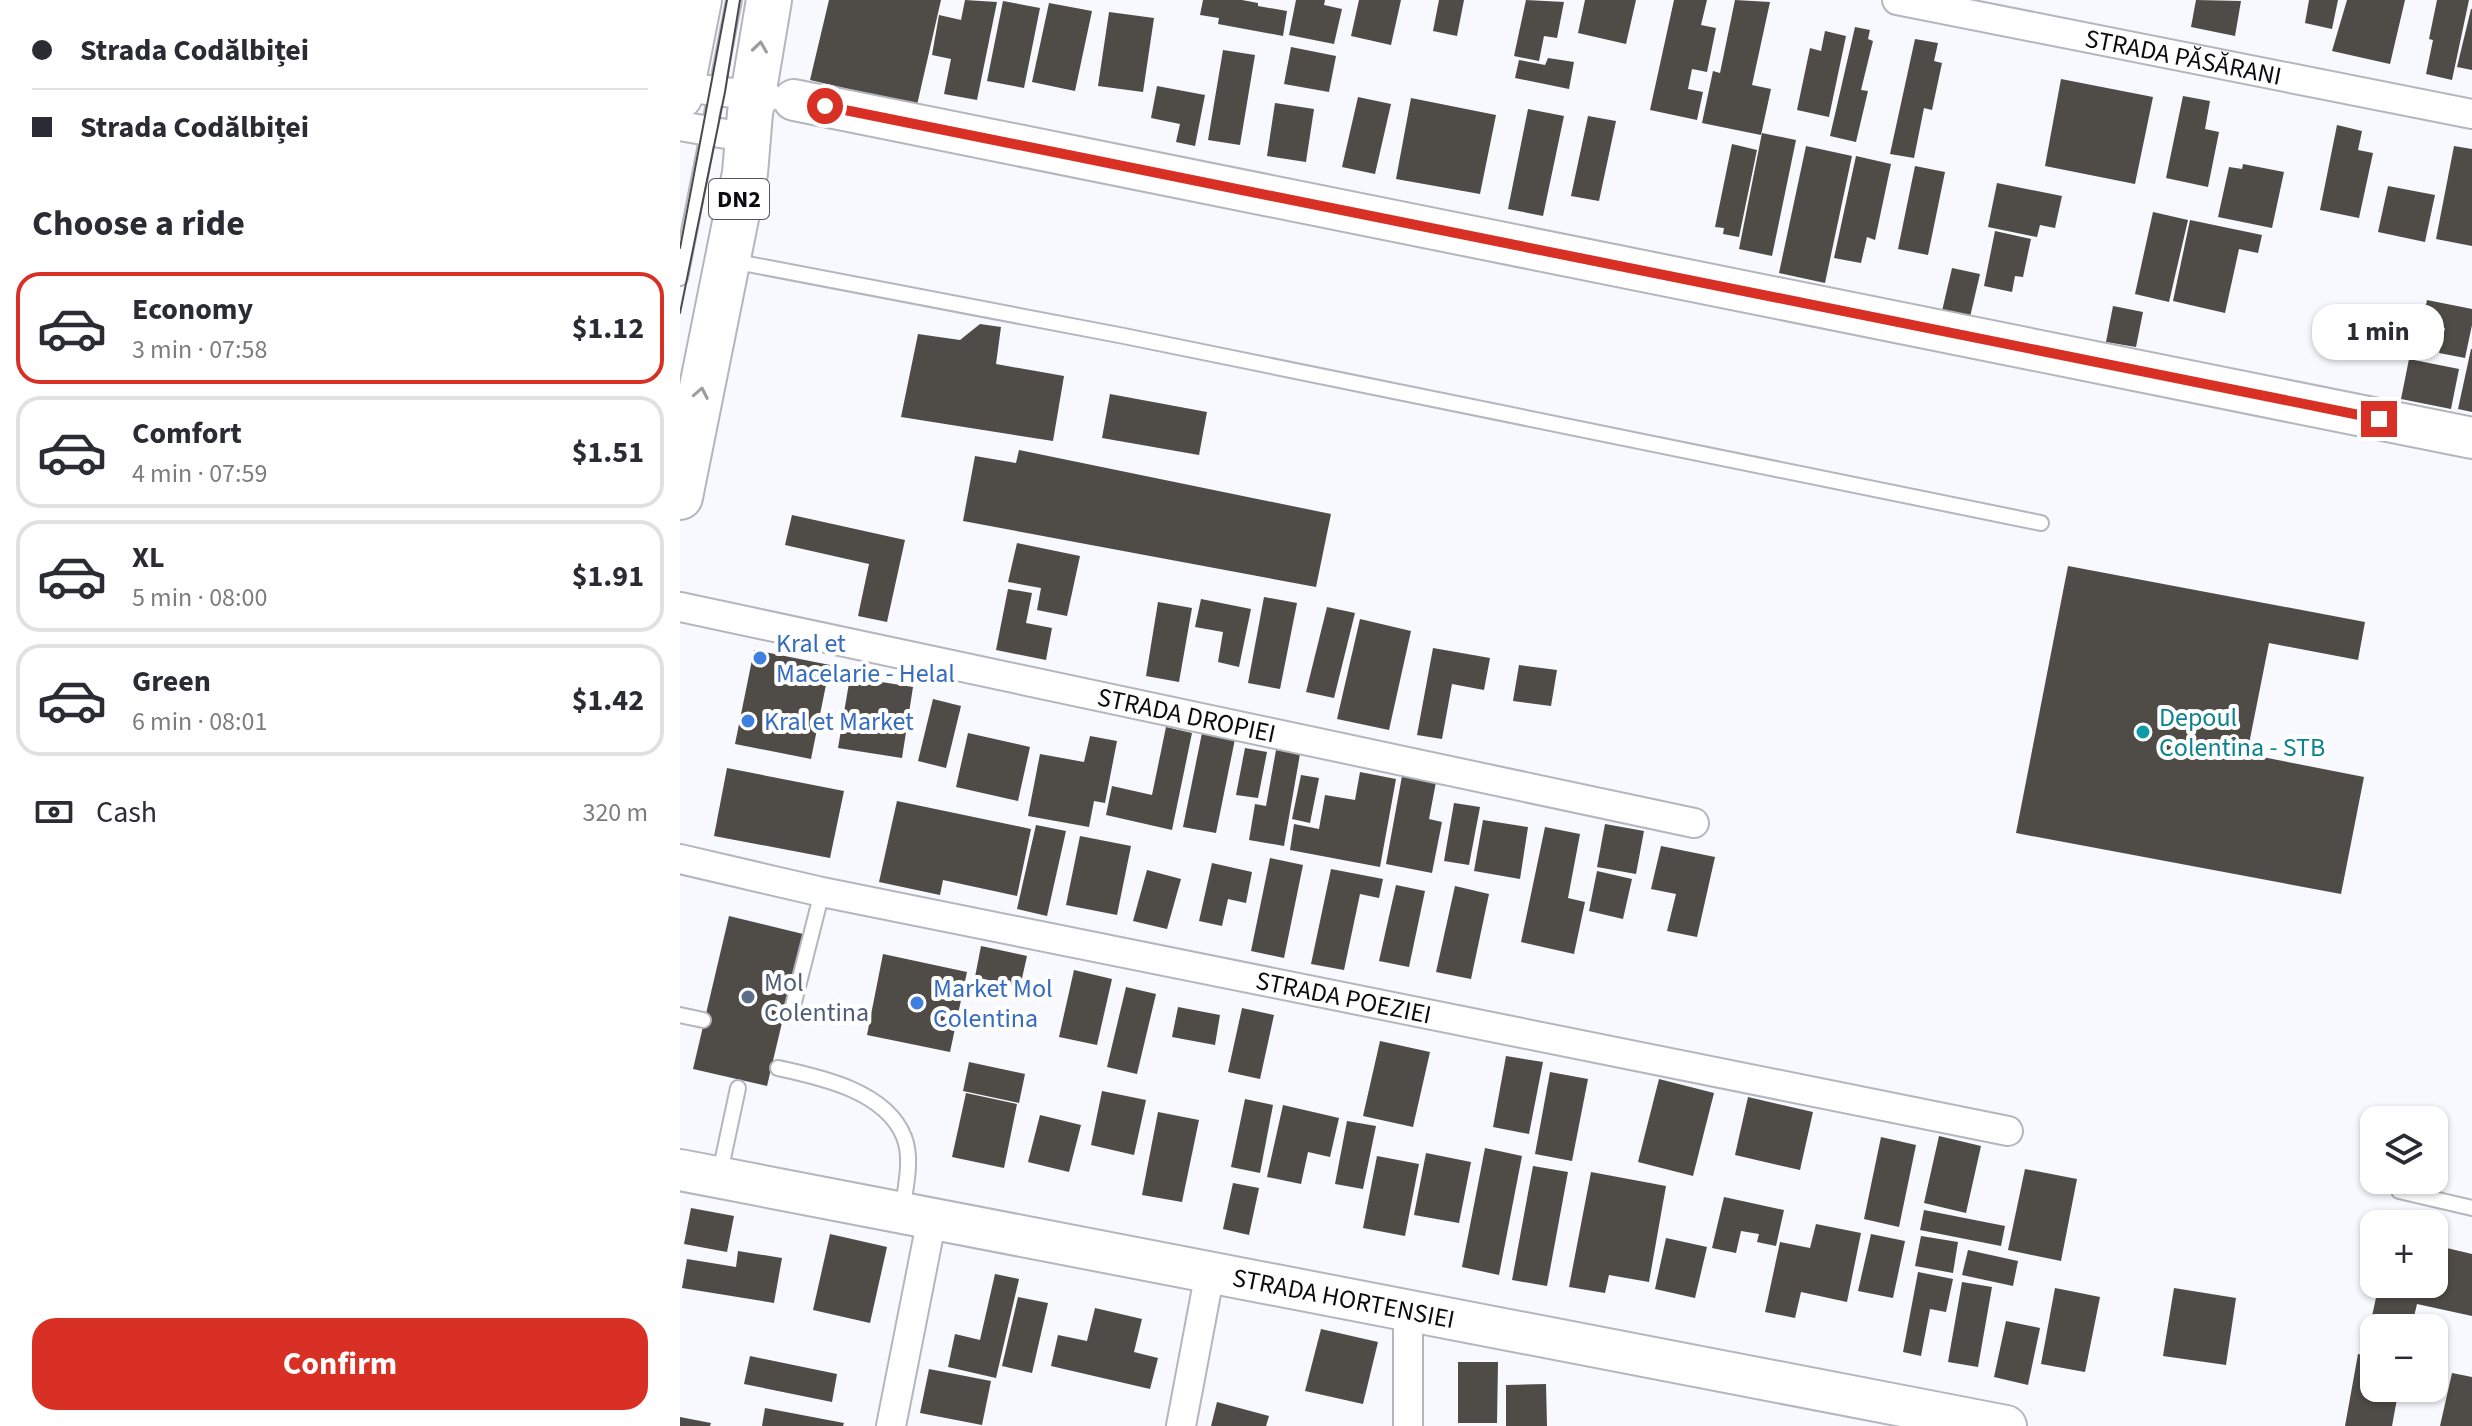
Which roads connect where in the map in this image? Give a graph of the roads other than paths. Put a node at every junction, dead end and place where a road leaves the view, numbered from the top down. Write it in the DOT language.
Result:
graph roads {
  1 [pos="699,0"];
  2 [pos="734,0"];
  3 [pos="769,0"];
  4 [pos="1897,0"];
  5 [pos="718,99"];
  6 [pos="2472,114"];
  7 [pos="729,134"];
  8 [pos="728,260"];
  9 [pos="680,278"];
  10 [pos="2472,438"];
  11 [pos="680,497"];
  12 [pos="2041,523"];
  13 [pos="680,607"];
  14 [pos="1694,823"];
  15 [pos="680,859"];
  16 [pos="822,892"];
  17 [pos="793,1006"];
  18 [pos="680,1015"];
  19 [pos="703,1020"];
  20 [pos="778,1068"];
  21 [pos="738,1088"];
  22 [pos="2008,1131"];
  23 [pos="680,1170"];
  24 [pos="719,1177"];
  25 [pos="2412,1194"];
  26 [pos="2472,1208"];
  27 [pos="917,1215"];
  28 [pos="1210,1272"];
  29 [pos="1408,1309"];
  30 [pos="891,1426"];
  31 [pos="1181,1426"];
  32 [pos="1408,1426"];
  33 [pos="2006,1426"];
  1 -- 5 [label="main road, DN2"];
  2 -- 5 [label="lane"];
  5 -- 3 [label="main road, DN2, one-way"];
  4 -- 6 [label="street, STRADA PĂSĂRANI"];
  5 -- 7 [label="main road, DN2"];
  5 -- 7 [label="street"];
  5 -- 10 [label="street"];
  7 -- 8 [label="main road, DN2"];
  7 -- 9 [label="lane"];
  11 -- 8 [label="main road, DN2, one-way"];
  8 -- 12 [label="lane"];
  13 -- 14 [label="street, STRADA DROPIEI"];
  15 -- 16 [label="street, STRADA POEZIEI"];
  16 -- 17 [label="lane"];
  16 -- 22 [label="street, STRADA POEZIEI"];
  18 -- 19 [label="lane"];
  20 -- 27 [label="lane"];
  21 -- 24 [label="lane"];
  23 -- 24 [label="street, STRADA HORTENSIEI"];
  24 -- 27 [label="street, STRADA HORTENSIEI"];
  25 -- 26 [label="lane"];
  27 -- 28 [label="street, STRADA HORTENSIEI"];
  27 -- 30 [label="street"];
  28 -- 29 [label="street, STRADA HORTENSIEI"];
  28 -- 31 [label="street"];
  29 -- 32 [label="street"];
  29 -- 33 [label="street, STRADA HORTENSIEI"];
}
